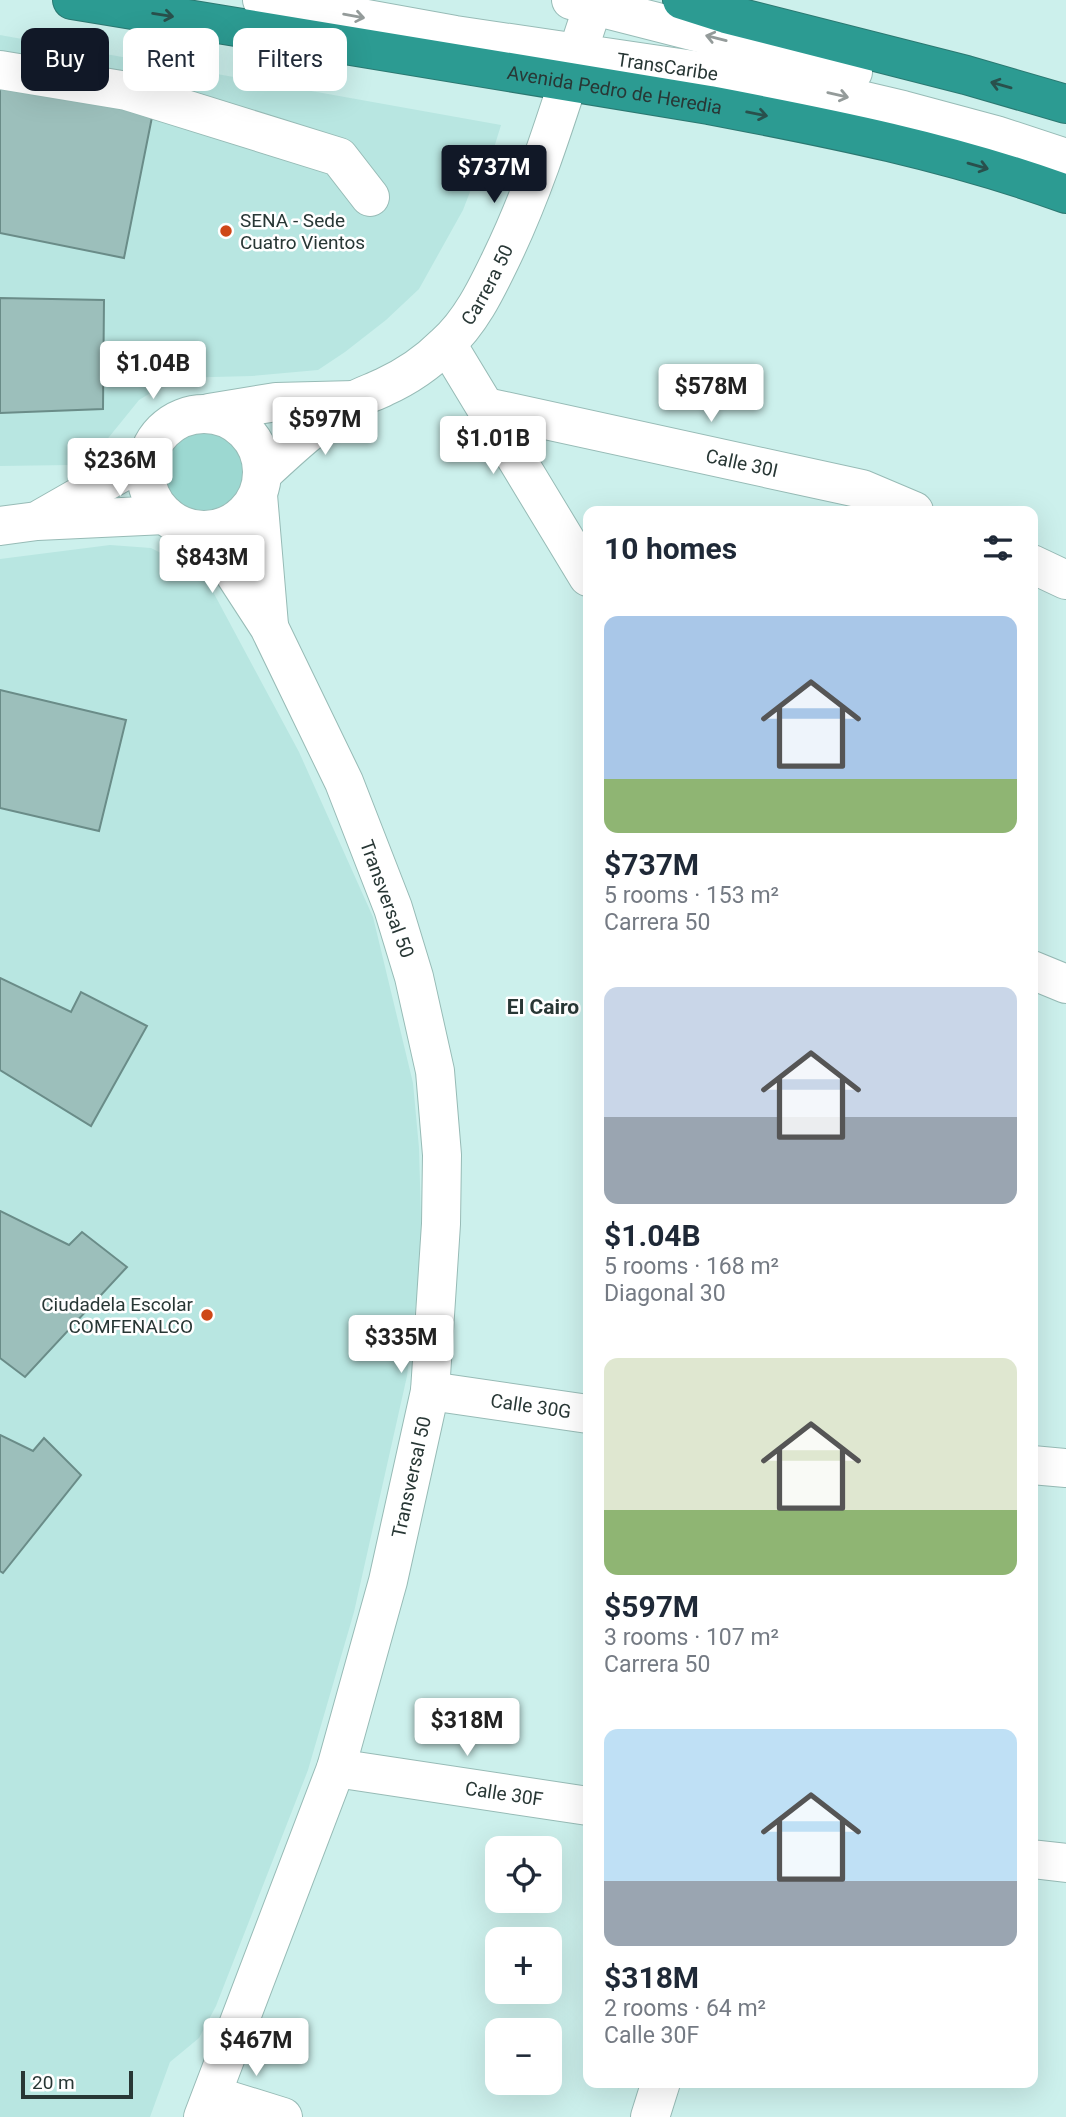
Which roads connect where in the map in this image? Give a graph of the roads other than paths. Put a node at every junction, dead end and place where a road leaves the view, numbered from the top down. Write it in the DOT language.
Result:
graph roads {
  1 [pos="72,0"];
  2 [pos="262,0"];
  3 [pos="682,0"];
  4 [pos="586,2"];
  5 [pos="573,67"];
  6 [pos="0,70"];
  7 [pos="1066,104"];
  8 [pos="1066,132"];
  9 [pos="1066,158"];
  10 [pos="1066,194"];
  11 [pos="370,197"];
  12 [pos="447,344"];
  13 [pos="355,400"];
  14 [pos="486,407"];
  15 [pos="209,413"];
  16 [pos="147,458"];
  17 [pos="261,484"];
  18 [pos="902,506"];
  19 [pos="165,515"];
  20 [pos="37,521"];
  21 [pos="0,526"];
  22 [pos="206,530"];
  23 [pos="1038,567"];
  24 [pos="583,569"];
  25 [pos="1066,580"];
  26 [pos="269,627"];
  27 [pos="1038,973"];
  28 [pos="1066,984"];
  29 [pos="430,1391"];
  30 [pos="583,1414"];
  31 [pos="1038,1466"];
  32 [pos="1066,1468"];
  33 [pos="336,1768"];
  34 [pos="583,1805"];
  35 [pos="1038,1861"];
  36 [pos="1066,1863"];
  37 [pos="659,2088"];
  38 [pos="207,2106"];
  39 [pos="283,2117"];
  40 [pos="650,2117"];
  1 -- 5 [label="highway, Avenida Pedro de Heredia, one-way"];
  2 -- 5 [label="street, TransCaribe, one-way"];
  7 -- 3 [label="highway, one-way"];
  4 -- 5 [label="street, Carrera 50"];
  8 -- 4 [label="street, TransCaribe, one-way"];
  5 -- 9 [label="street, TransCaribe, one-way"];
  5 -- 10 [label="highway, Avenida Pedro de Heredia, one-way"];
  5 -- 12 [label="street, Carrera 50"];
  6 -- 11 [label="street"];
  12 -- 13 [label="street, Carrera 50"];
  12 -- 14 [label="street"];
  13 -- 15 [label="street, Carrera 50"];
  13 -- 17 [label="street, Carrera 50"];
  14 -- 18 [label="street, Calle 30I"];
  14 -- 24 [label="street"];
  15 -- 16 [label="street"];
  15 -- 17 [label="street"];
  16 -- 19 [label="street"];
  16 -- 20 [label="street"];
  17 -- 22 [label="street"];
  17 -- 26 [label="street, Transversal 50"];
  19 -- 20 [label="street"];
  19 -- 22 [label="street"];
  20 -- 21 [label="street"];
  22 -- 26 [label="street, Transversal 50"];
  23 -- 25 [label="street"];
  26 -- 29 [label="street, Transversal 50"];
  27 -- 28 [label="street"];
  29 -- 30 [label="street, Calle 30G"];
  29 -- 33 [label="street, Transversal 50"];
  31 -- 32 [label="street"];
  33 -- 34 [label="street, Calle 30F"];
  33 -- 38 [label="street, Transversal 50"];
  35 -- 36 [label="street"];
  37 -- 40 [label="street"];
  38 -- 39 [label="street"];
}
